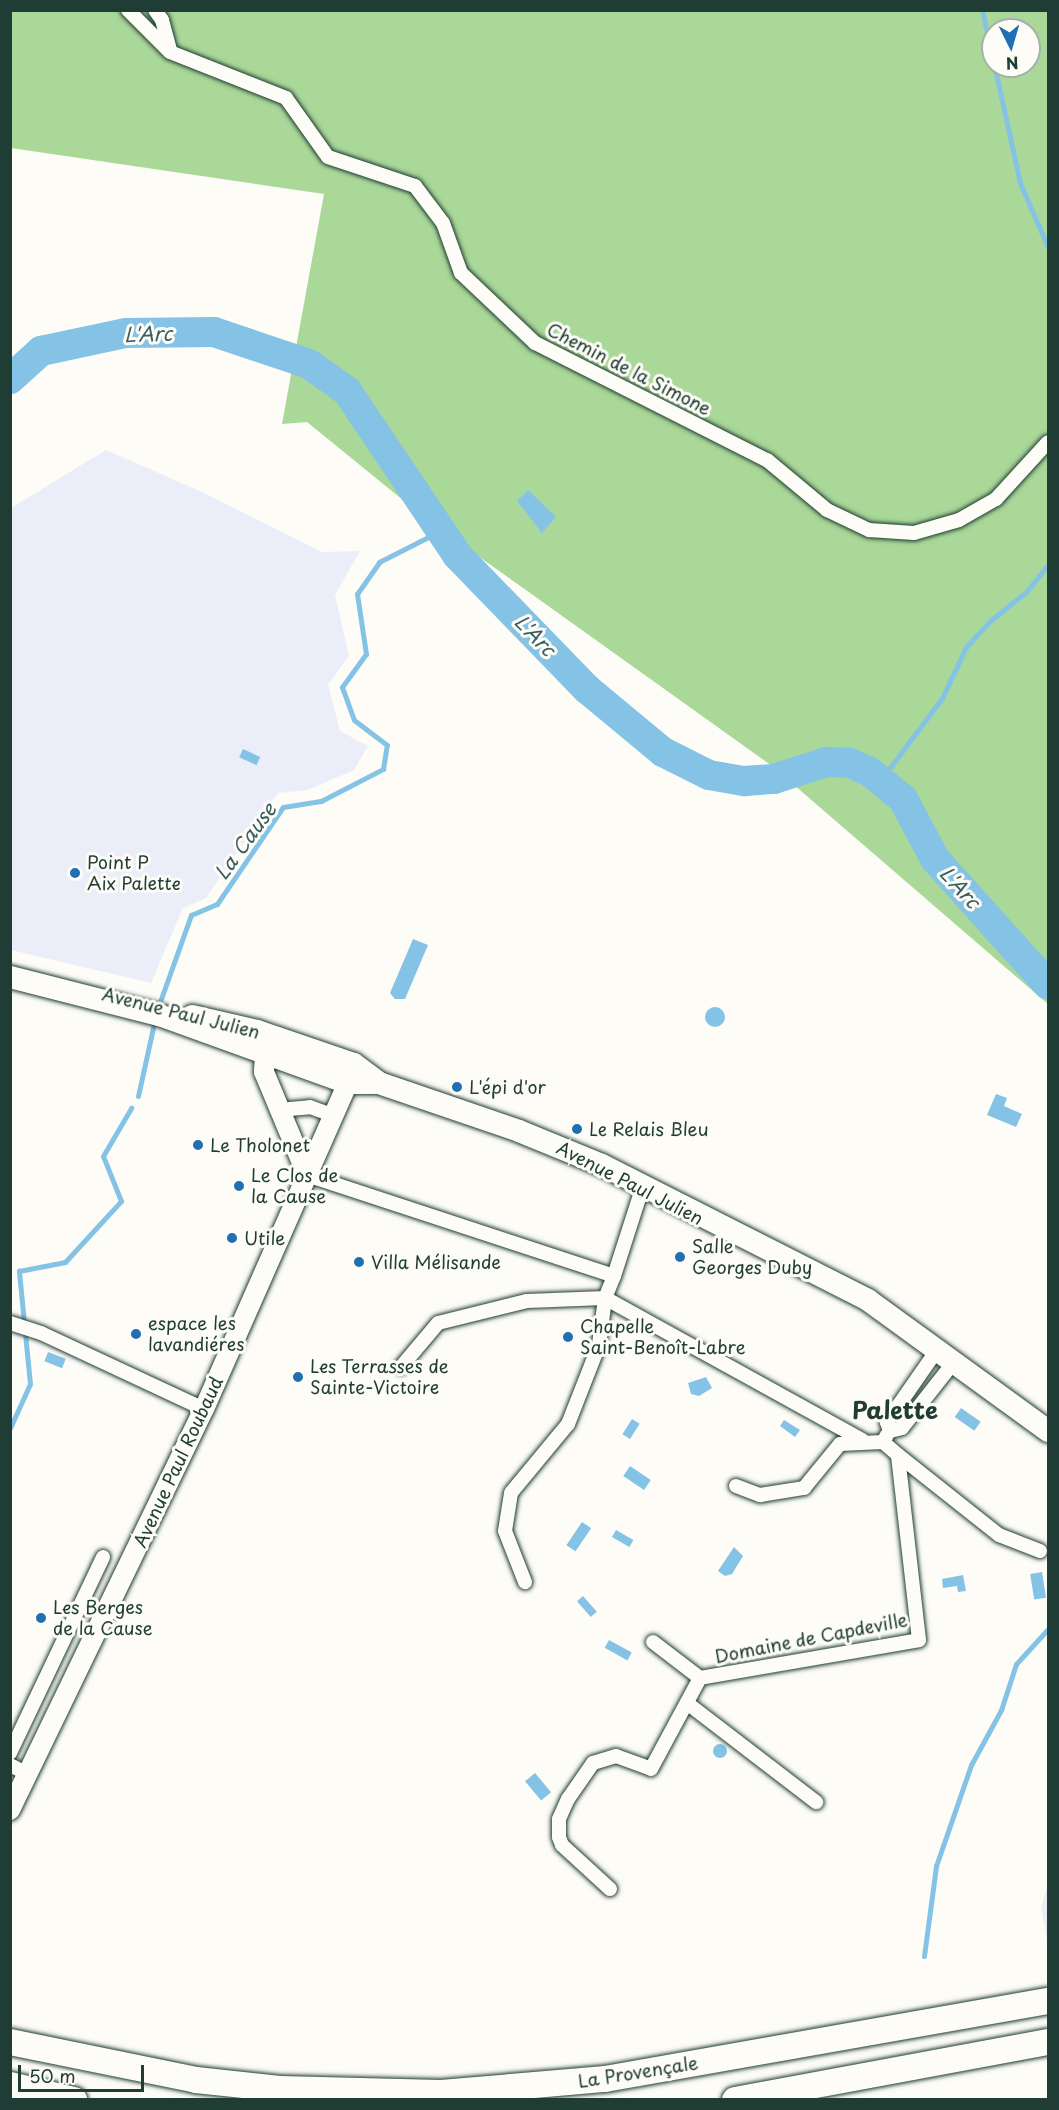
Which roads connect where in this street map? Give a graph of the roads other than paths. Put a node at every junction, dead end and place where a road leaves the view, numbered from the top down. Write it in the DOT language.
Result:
graph roads {
  1 [pos="128,10"];
  2 [pos="155,10"];
  3 [pos="170,51"];
  4 [pos="1048,442"];
  5 [pos="10,969"];
  6 [pos="10,977"];
  7 [pos="127,1002"];
  8 [pos="160,1012"];
  9 [pos="266,1056"];
  10 [pos="347,1068"];
  11 [pos="278,1110"];
  12 [pos="335,1116"];
  13 [pos="307,1175"];
  14 [pos="642,1189"];
  15 [pos="614,1276"];
  16 [pos="605,1298"];
  17 [pos="10,1323"];
  18 [pos="945,1356"];
  19 [pos="401,1367"];
  20 [pos="204,1409"];
  21 [pos="1048,1431"];
  22 [pos="886,1436"];
  23 [pos="862,1440"];
  24 [pos="898,1455"];
  25 [pos="736,1486"];
  26 [pos="1040,1551"];
  27 [pos="103,1557"];
  28 [pos="525,1582"];
  29 [pos="84,1599"];
  30 [pos="107,1610"];
  31 [pos="653,1642"];
  32 [pos="700,1678"];
  33 [pos="687,1703"];
  34 [pos="10,1753"];
  35 [pos="10,1765"];
  36 [pos="30,1775"];
  37 [pos="816,1802"];
  38 [pos="10,1809"];
  39 [pos="610,1889"];
  40 [pos="1048,2001"];
  41 [pos="10,2042"];
  42 [pos="1048,2043"];
  43 [pos="10,2085"];
  44 [pos="74,2100"];
  45 [pos="735,2100"];
  1 -- 3 [label="street, Chemin de la Simone"];
  2 -- 3 [label="street"];
  3 -- 4 [label="street, Chemin de la Simone"];
  5 -- 7 [label="main road, Avenue Paul Julien"];
  6 -- 7 [label="main road, Avenue Paul Julien"];
  7 -- 8 [label="main road, Avenue Paul Julien"];
  8 -- 9 [label="main road, Avenue Paul Julien"];
  8 -- 10 [label="main road, Avenue Paul Julien"];
  9 -- 10 [label="main road, Avenue Paul Julien"];
  9 -- 11 [label="street"];
  10 -- 12 [label="street, Avenue Paul Roubaud"];
  10 -- 14 [label="main road, Avenue Paul Julien"];
  11 -- 12 [label="street"];
  11 -- 13 [label="street"];
  12 -- 13 [label="street, Avenue Paul Roubaud"];
  13 -- 15 [label="street"];
  13 -- 20 [label="street, Avenue Paul Roubaud"];
  14 -- 15 [label="street"];
  14 -- 18 [label="main road, Avenue Paul Julien"];
  15 -- 16 [label="street"];
  16 -- 19 [label="street"];
  16 -- 23 [label="street"];
  16 -- 28 [label="street"];
  17 -- 20 [label="street"];
  18 -- 21 [label="main road, Avenue Paul Julien"];
  18 -- 22 [label="street"];
  18 -- 22 [label="street"];
  20 -- 30 [label="street, Avenue Paul Roubaud"];
  22 -- 23 [label="street"];
  22 -- 24 [label="street"];
  23 -- 25 [label="street"];
  24 -- 26 [label="street"];
  24 -- 32 [label="street, Domaine de Capdeville"];
  27 -- 29 [label="street"];
  29 -- 30 [label="street"];
  29 -- 34 [label="street"];
  30 -- 36 [label="street, Avenue Paul Roubaud"];
  31 -- 32 [label="street"];
  32 -- 33 [label="street, Domaine de Capdeville"];
  33 -- 37 [label="street"];
  33 -- 39 [label="street, Domaine de Capdeville"];
  35 -- 36 [label="street"];
  36 -- 38 [label="street, Avenue Paul Roubaud"];
  40 -- 41 [label="highway, La Provençale"];
  42 -- 45 [label="highway"];
  43 -- 44 [label="highway"];
}
